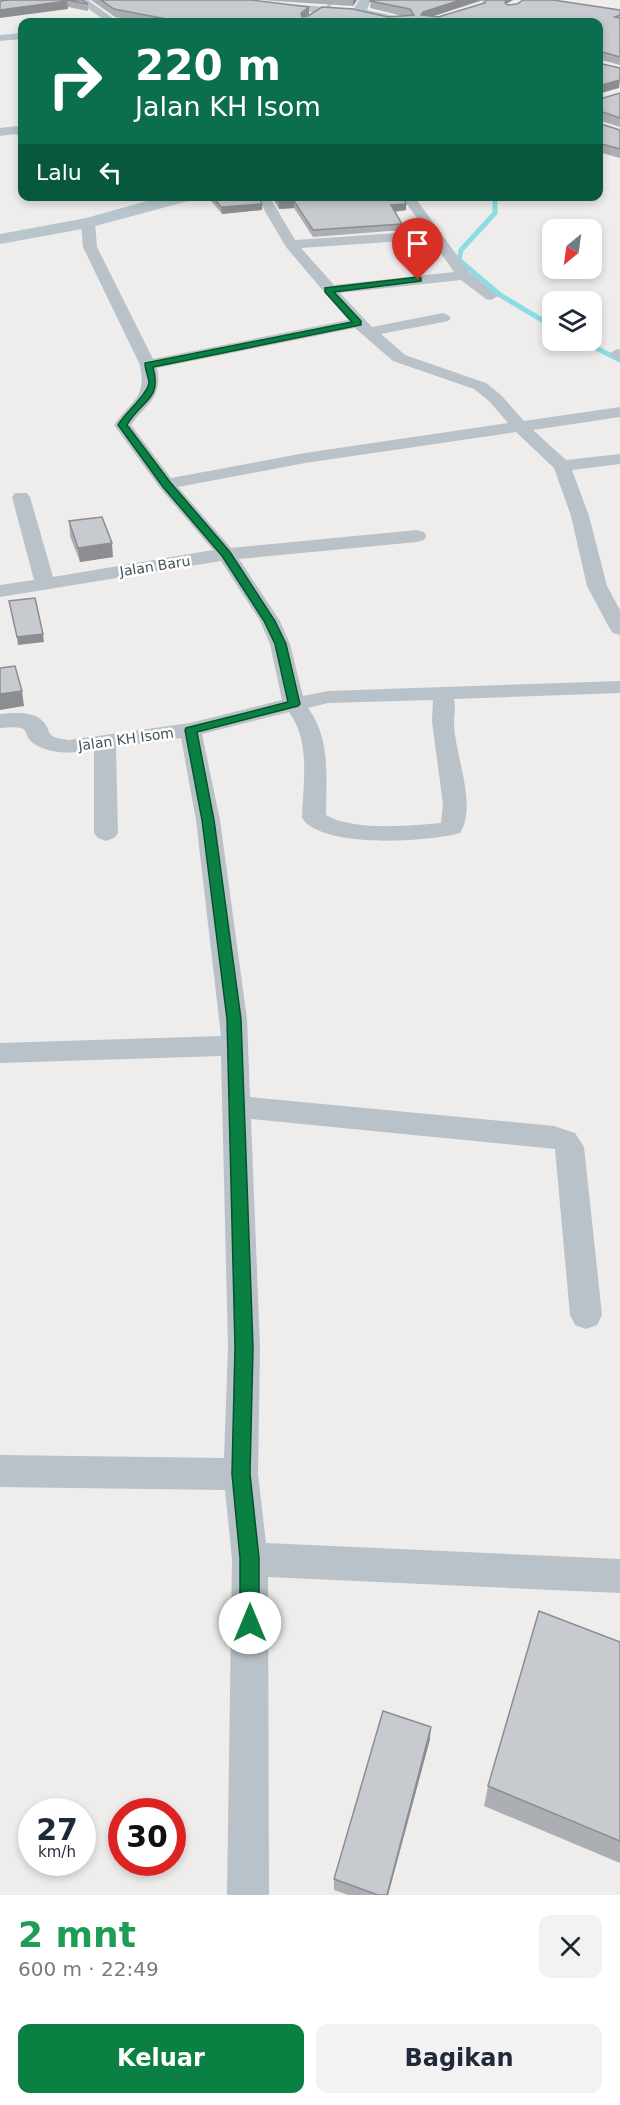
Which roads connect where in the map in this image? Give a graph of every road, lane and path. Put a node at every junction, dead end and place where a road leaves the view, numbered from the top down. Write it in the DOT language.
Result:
graph roads {
  1 [pos="81,0"];
  2 [pos="233,0"];
  3 [pos="362,6"];
  4 [pos="335,10"];
  5 [pos="107,18"];
  6 [pos="332,18"];
  7 [pos="394,18"];
  8 [pos="18,36"];
  9 [pos="0,38"];
  10 [pos="18,131"];
  11 [pos="0,132"];
  12 [pos="171,201"];
  13 [pos="265,201"];
  14 [pos="410,201"];
  15 [pos="88,224"];
  16 [pos="434,235"];
  17 [pos="0,238"];
  18 [pos="291,244"];
  19 [pos="464,275"];
  20 [pos="328,290"];
  21 [pos="491,296"];
  22 [pos="443,318"];
  23 [pos="363,328"];
  24 [pos="148,365"];
  25 [pos="620,412"];
  26 [pos="520,427"];
  27 [pos="620,459"];
  28 [pos="562,466"];
  29 [pos="166,484"];
  30 [pos="21,497"];
  31 [pos="417,536"];
  32 [pos="226,554"];
  33 [pos="45,584"];
  34 [pos="0,591"];
  35 [pos="620,629"];
  36 [pos="620,687"];
  37 [pos="443,694"];
  38 [pos="294,704"];
  39 [pos="0,721"];
  40 [pos="190,730"];
  41 [pos="105,742"];
  42 [pos="106,833"];
  43 [pos="235,1046"];
  44 [pos="0,1053"];
  45 [pos="237,1107"];
  46 [pos="586,1315"];
  47 [pos="0,1471"];
  48 [pos="241,1474"];
  49 [pos="250,1558"];
  50 [pos="620,1576"];
  51 [pos="248,1895"];
  1 -- 5 [label="street"];
  2 -- 4 [label="street"];
  3 -- 4 [label="street"];
  3 -- 7 [label="street"];
  4 -- 6 [label="street"];
  8 -- 9 [label="street"];
  10 -- 11 [label="street"];
  12 -- 15 [label="street"];
  13 -- 18 [label="street"];
  14 -- 16 [label="street"];
  15 -- 17 [label="street"];
  15 -- 24 [label="street"];
  16 -- 18 [label="street"];
  16 -- 19 [label="street"];
  18 -- 20 [label="street"];
  19 -- 20 [label="street"];
  19 -- 21 [label="street"];
  20 -- 23 [label="street"];
  22 -- 23 [label="street"];
  23 -- 24 [label="street"];
  23 -- 26 [label="street"];
  24 -- 29 [label="street"];
  25 -- 26 [label="street"];
  26 -- 28 [label="street"];
  26 -- 29 [label="street"];
  27 -- 28 [label="street"];
  28 -- 35 [label="street"];
  29 -- 32 [label="street"];
  30 -- 33 [label="street"];
  31 -- 32 [label="street, Jalan Baru"];
  32 -- 33 [label="street, Jalan Baru"];
  32 -- 38 [label="street"];
  33 -- 34 [label="street, Jalan Baru"];
  36 -- 37 [label="street, Jalan KH Isom"];
  37 -- 38 [label="street, Jalan KH Isom"];
  37 -- 38 [label="street"];
  38 -- 40 [label="street, Jalan KH Isom"];
  39 -- 41 [label="street, Jalan KH Isom"];
  40 -- 41 [label="street, Jalan KH Isom"];
  40 -- 43 [label="street"];
  41 -- 42 [label="street"];
  43 -- 44 [label="street"];
  43 -- 45 [label="street"];
  45 -- 46 [label="street"];
  45 -- 48 [label="street"];
  47 -- 48 [label="street"];
  48 -- 49 [label="street"];
  49 -- 50 [label="street"];
  49 -- 51 [label="street"];
}
